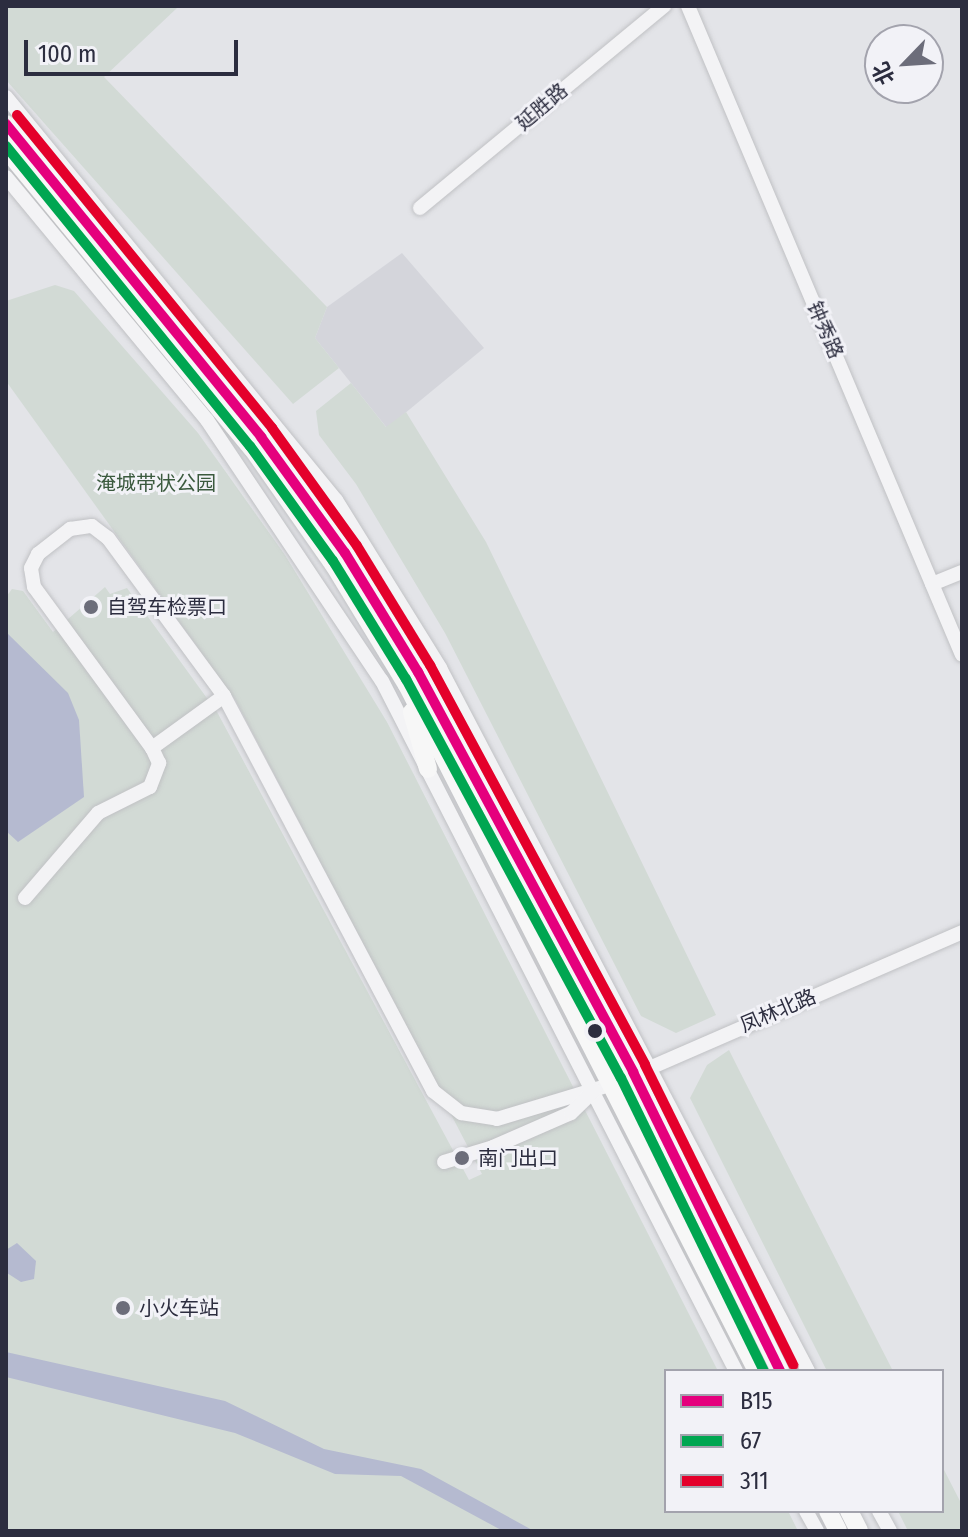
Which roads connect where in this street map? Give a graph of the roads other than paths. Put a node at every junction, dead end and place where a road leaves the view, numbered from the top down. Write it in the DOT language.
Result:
graph roads {
  1 [pos="664,6"];
  2 [pos="688,6"];
  3 [pos="6,97"];
  4 [pos="6,124"];
  5 [pos="6,149"];
  6 [pos="6,177"];
  7 [pos="420,208"];
  8 [pos="962,572"];
  9 [pos="932,584"];
  10 [pos="962,655"];
  11 [pos="403,678"];
  12 [pos="224,696"];
  13 [pos="152,748"];
  14 [pos="428,769"];
  15 [pos="25,898"];
  16 [pos="962,932"];
  17 [pos="651,1065"];
  18 [pos="633,1072"];
  19 [pos="604,1087"];
  20 [pos="444,1162"];
  21 [pos="735,1369"];
  22 [pos="756,1369"];
  23 [pos="779,1369"];
  24 [pos="807,1369"];
  25 [pos="807,1513"];
  26 [pos="829,1513"];
  27 [pos="850,1513"];
  28 [pos="880,1513"];
  29 [pos="817,1531"];
  30 [pos="838,1531"];
  31 [pos="859,1531"];
  32 [pos="890,1531"];
  1 -- 7 [label="street, 延胜路"];
  2 -- 9 [label="street, 钟秀路"];
  3 -- 17 [label="street"];
  4 -- 18 [label="main road"];
  5 -- 11 [label="main road"];
  6 -- 14 [label="street"];
  8 -- 9 [label="street"];
  9 -- 10 [label="street, 钟秀路"];
  11 -- 14 [label="main road"];
  11 -- 19 [label="main road"];
  12 -- 13 [label="street"];
  12 -- 13 [label="street"];
  12 -- 19 [label="street"];
  13 -- 15 [label="street"];
  14 -- 19 [label="street"];
  16 -- 17 [label="street, 凤林北路"];
  17 -- 18 [label="street, 凤林北路"];
  17 -- 24 [label="street"];
  18 -- 19 [label="street, 凤林北路"];
  18 -- 23 [label="main road"];
  19 -- 20 [label="street"];
  19 -- 21 [label="street"];
  19 -- 22 [label="main road"];
  25 -- 29 [label="street"];
  26 -- 30 [label="main road"];
  27 -- 31 [label="main road"];
  28 -- 32 [label="street"];
}
